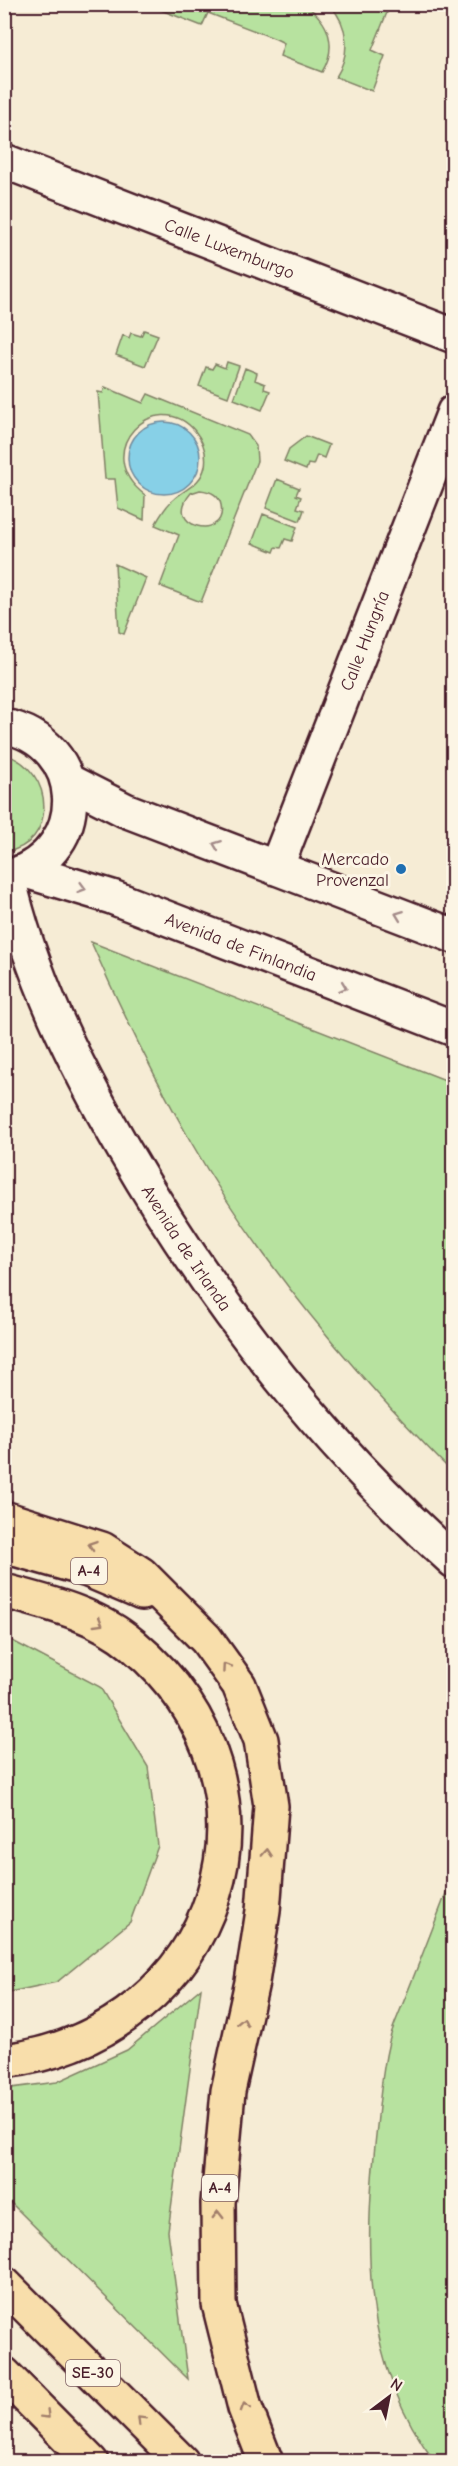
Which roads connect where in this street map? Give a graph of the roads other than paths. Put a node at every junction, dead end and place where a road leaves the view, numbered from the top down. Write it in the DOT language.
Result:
graph roads {
  1 [pos="4,161"];
  2 [pos="453,336"];
  3 [pos="453,412"];
  4 [pos="4,726"];
  5 [pos="68,781"];
  6 [pos="276,868"];
  7 [pos="13,875"];
  8 [pos="453,936"];
  9 [pos="453,1029"];
  10 [pos="4,1518"];
  11 [pos="4,1546"];
  12 [pos="453,1561"];
  13 [pos="4,1591"];
  14 [pos="171,1605"];
  15 [pos="4,1609"];
  16 [pos="4,2043"];
  17 [pos="4,2061"];
  18 [pos="4,2284"];
  19 [pos="4,2373"];
  20 [pos="91,2462"];
  21 [pos="182,2462"];
  22 [pos="266,2462"];
  1 -- 2 [label="street, Calle Luxemburgo"];
  3 -- 6 [label="street, Calle Hungría"];
  4 -- 5 [label="street"];
  6 -- 5 [label="street, one-way"];
  5 -- 7 [label="street"];
  8 -- 6 [label="street, one-way"];
  7 -- 9 [label="street, Avenida de Finlandia, one-way"];
  7 -- 12 [label="street, Avenida de Irlanda"];
  14 -- 10 [label="highway, one-way"];
  11 -- 14 [label="highway, A-4"];
  13 -- 17 [label="highway, one-way"];
  22 -- 14 [label="highway, A-4, one-way"];
  15 -- 16 [label="highway"];
  21 -- 18 [label="highway, SE-30, one-way"];
  19 -- 20 [label="highway, one-way"];
}
